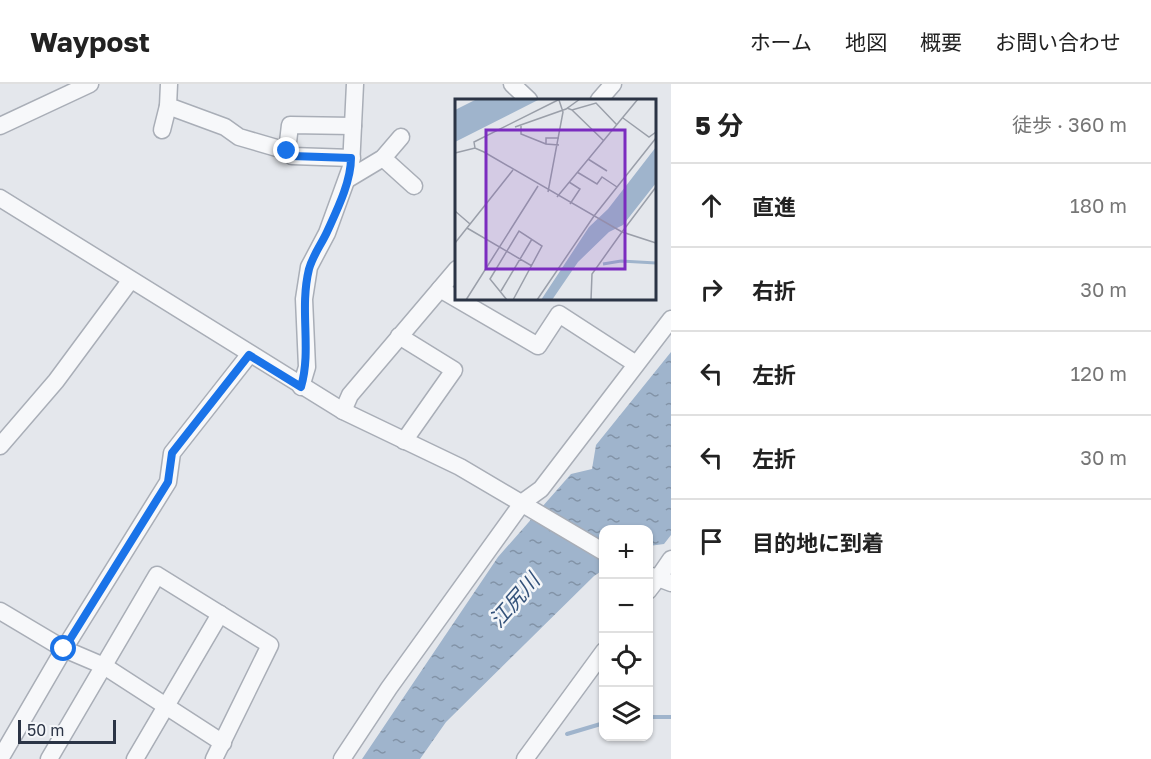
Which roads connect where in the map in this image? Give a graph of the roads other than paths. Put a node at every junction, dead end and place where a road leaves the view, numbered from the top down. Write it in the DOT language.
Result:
graph roads {
  1 [pos="90,84"];
  2 [pos="169,84"];
  3 [pos="355,84"];
  4 [pos="512,84"];
  5 [pos="613,84"];
  6 [pos="529,99"];
  7 [pos="600,99"];
  8 [pos="168,106"];
  9 [pos="0,126"];
  10 [pos="353,126"];
  11 [pos="162,130"];
  12 [pos="401,137"];
  13 [pos="287,151"];
  14 [pos="351,158"];
  15 [pos="383,158"];
  16 [pos="348,179"];
  17 [pos="414,186"];
  18 [pos="0,198"];
  19 [pos="455,270"];
  20 [pos="130,281"];
  21 [pos="440,289"];
  22 [pos="455,298"];
  23 [pos="459,300"];
  24 [pos="671,319"];
  25 [pos="399,336"];
  26 [pos="249,355"];
  27 [pos="636,364"];
  28 [pos="301,387"];
  29 [pos="342,411"];
  30 [pos="404,441"];
  31 [pos="0,446"];
  32 [pos="523,502"];
  33 [pos="599,550"];
  34 [pos="671,559"];
  35 [pos="656,582"];
  36 [pos="0,611"];
  37 [pos="220,614"];
  38 [pos="64,649"];
  39 [pos="599,657"];
  40 [pos="104,666"];
  41 [pos="165,706"];
  42 [pos="223,743"];
  43 [pos="0,759"];
  44 [pos="49,759"];
  45 [pos="135,759"];
  46 [pos="214,759"];
  47 [pos="342,759"];
  48 [pos="525,759"];
  1 -- 9 [label="street"];
  2 -- 8 [label="street"];
  3 -- 10 [label="street"];
  4 -- 6 [label="street"];
  5 -- 7 [label="street"];
  8 -- 11 [label="street"];
  8 -- 13 [label="street"];
  10 -- 13 [label="street"];
  10 -- 14 [label="street"];
  12 -- 15 [label="street"];
  13 -- 14 [label="street"];
  14 -- 16 [label="street"];
  15 -- 16 [label="street"];
  15 -- 17 [label="street"];
  16 -- 28 [label="street"];
  18 -- 20 [label="street"];
  19 -- 21 [label="street"];
  20 -- 26 [label="street"];
  20 -- 31 [label="street"];
  21 -- 22 [label="street"];
  21 -- 25 [label="street"];
  23 -- 27 [label="street"];
  24 -- 27 [label="street"];
  25 -- 29 [label="street"];
  25 -- 30 [label="street"];
  26 -- 28 [label="street"];
  26 -- 38 [label="street"];
  27 -- 32 [label="street"];
  28 -- 29 [label="street"];
  29 -- 30 [label="street"];
  30 -- 32 [label="street"];
  32 -- 33 [label="street"];
  32 -- 47 [label="street"];
  34 -- 35 [label="street"];
  36 -- 38 [label="street"];
  37 -- 40 [label="street"];
  37 -- 41 [label="street"];
  37 -- 42 [label="street"];
  38 -- 40 [label="street"];
  38 -- 43 [label="street"];
  39 -- 48 [label="street"];
  40 -- 41 [label="street"];
  40 -- 44 [label="street"];
  41 -- 42 [label="street"];
  41 -- 45 [label="street"];
  42 -- 46 [label="street"];
}
